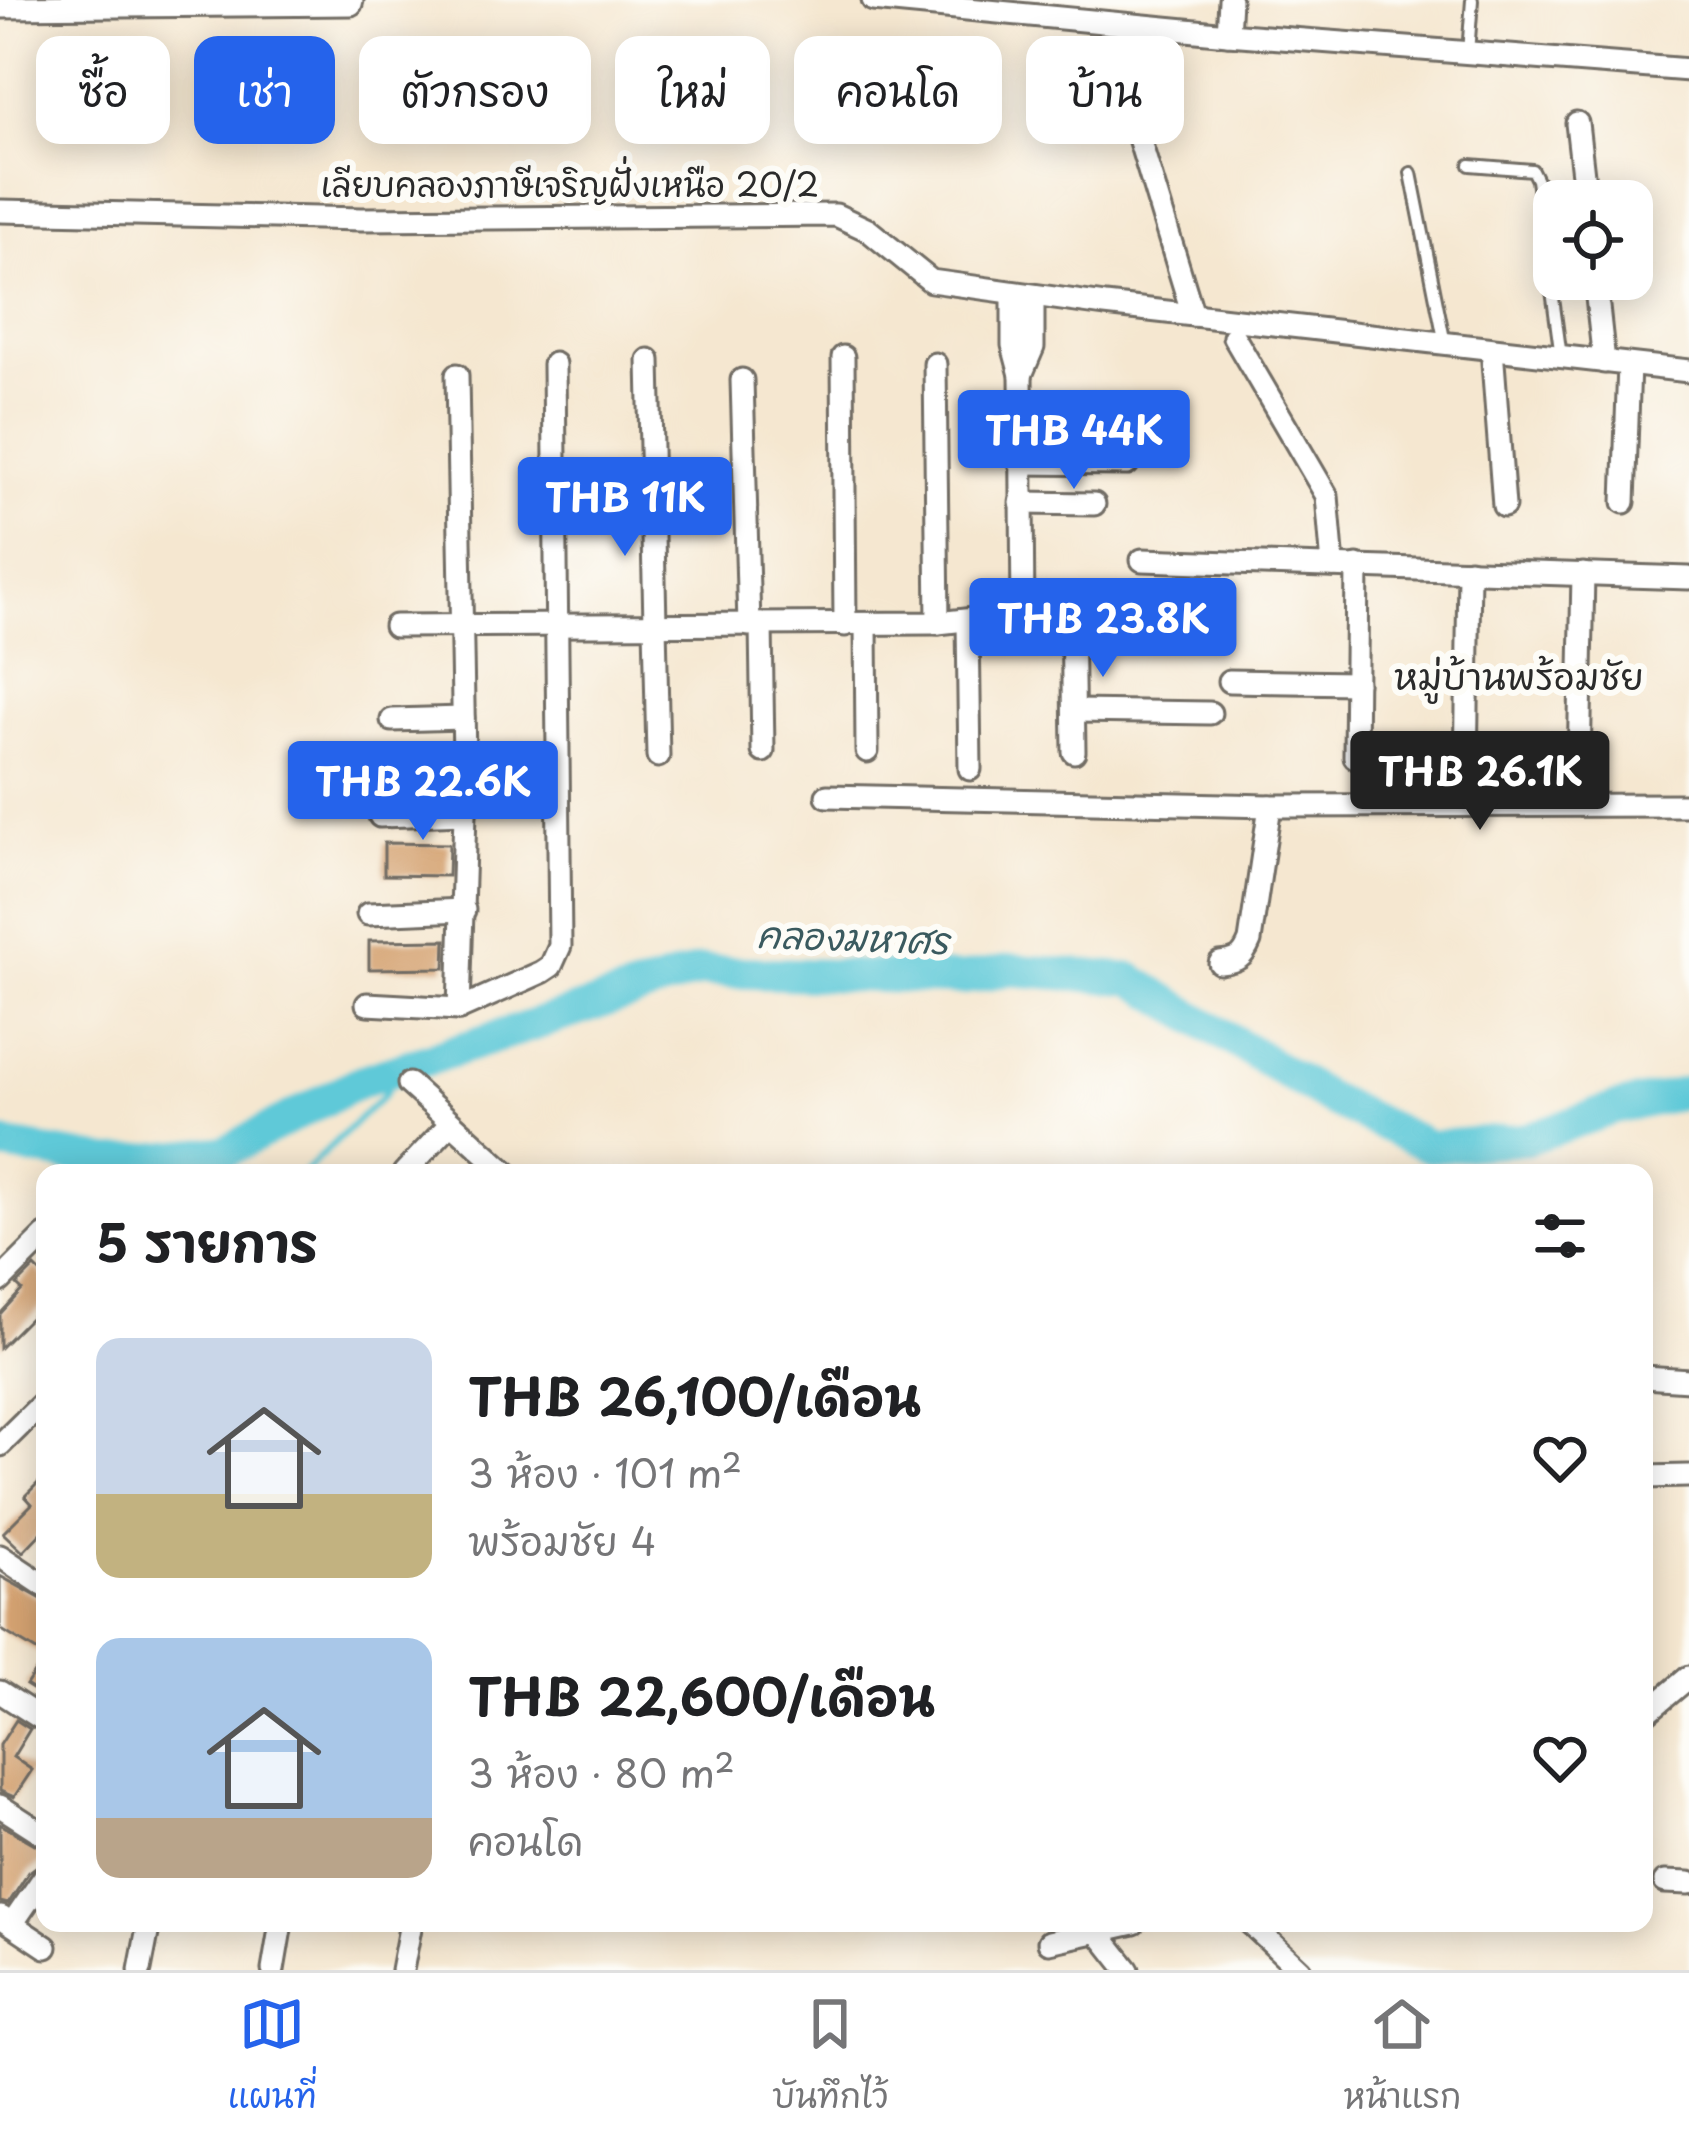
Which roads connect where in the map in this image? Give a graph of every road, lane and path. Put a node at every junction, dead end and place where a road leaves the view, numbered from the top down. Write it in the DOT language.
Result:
graph roads {
  1 [pos="352,0"];
  2 [pos="873,0"];
  3 [pos="1230,0"];
  4 [pos="1472,0"];
  5 [pos="255,2"];
  6 [pos="36,3"];
  7 [pos="135,3"];
  8 [pos="992,6"];
  9 [pos="0,7"];
  10 [pos="1228,34"];
  11 [pos="1468,53"];
  12 [pos="1689,70"];
  13 [pos="1577,123"];
  14 [pos="1141,144"];
  15 [pos="1470,165"];
  16 [pos="1411,173"];
  17 [pos="1584,180"];
  18 [pos="0,211"];
  19 [pos="1023,295"];
  20 [pos="1597,300"];
  21 [pos="1193,315"];
  22 [pos="1234,337"];
  23 [pos="1445,344"];
  24 [pos="1492,349"];
  25 [pos="842,357"];
  26 [pos="1561,357"];
  27 [pos="649,360"];
  28 [pos="1604,362"];
  29 [pos="554,364"];
  30 [pos="935,364"];
  31 [pos="1629,365"];
  32 [pos="1689,371"];
  33 [pos="457,375"];
  34 [pos="742,380"];
  35 [pos="1020,463"];
  36 [pos="1127,464"];
  37 [pos="1624,502"];
  38 [pos="1021,503"];
  39 [pos="1094,504"];
  40 [pos="1504,506"];
  41 [pos="1142,560"];
  42 [pos="1333,566"];
  43 [pos="1357,566"];
  44 [pos="1469,570"];
  45 [pos="1583,574"];
  46 [pos="1689,578"];
  47 [pos="1146,604"];
  48 [pos="1072,608"];
  49 [pos="1023,616"];
  50 [pos="968,622"];
  51 [pos="938,623"];
  52 [pos="460,625"];
  53 [pos="755,625"];
  54 [pos="856,625"];
  55 [pos="395,626"];
  56 [pos="557,626"];
  57 [pos="655,627"];
  58 [pos="1228,682"];
  59 [pos="1356,682"];
  60 [pos="1075,711"];
  61 [pos="1210,713"];
  62 [pos="463,718"];
  63 [pos="392,720"];
  64 [pos="763,751"];
  65 [pos="867,751"];
  66 [pos="1073,752"];
  67 [pos="658,756"];
  68 [pos="1355,757"];
  69 [pos="1579,766"];
  70 [pos="970,769"];
  71 [pos="1466,777"];
  72 [pos="827,796"];
  73 [pos="1689,805"];
  74 [pos="1270,806"];
  75 [pos="465,813"];
  76 [pos="380,816"];
  77 [pos="464,910"];
  78 [pos="368,914"];
  79 [pos="1220,963"];
  80 [pos="367,1004"];
  81 [pos="459,1009"];
  82 [pos="409,1084"];
  83 [pos="451,1123"];
  84 [pos="412,1164"];
  85 [pos="497,1164"];
  86 [pos="36,1245"];
  87 [pos="0,1281"];
  88 [pos="1653,1378"];
  89 [pos="1689,1380"];
  90 [pos="36,1410"];
  91 [pos="0,1445"];
  92 [pos="1689,1476"];
  93 [pos="1653,1478"];
  94 [pos="0,1556"];
  95 [pos="36,1580"];
  96 [pos="1689,1677"];
  97 [pos="0,1692"];
  98 [pos="1653,1707"];
  99 [pos="36,1715"];
  100 [pos="0,1806"];
  101 [pos="36,1829"];
  102 [pos="1665,1882"];
  103 [pos="1689,1882"];
  104 [pos="36,1886"];
  105 [pos="6,1920"];
  106 [pos="147,1932"];
  107 [pos="279,1932"];
  108 [pos="409,1932"];
  109 [pos="1098,1932"];
  110 [pos="1260,1932"];
  111 [pos="1049,1942"];
  112 [pos="46,1946"];
  113 [pos="140,1970"];
  114 [pos="273,1970"];
  115 [pos="402,1970"];
  116 [pos="1128,1970"];
  117 [pos="1300,1970"];
  1 -- 5 [label="street"];
  2 -- 8 [label="street"];
  3 -- 10 [label="street"];
  4 -- 11 [label="lane"];
  5 -- 7 [label="street"];
  6 -- 7 [label="street"];
  6 -- 9 [label="street"];
  8 -- 10 [label="street"];
  10 -- 11 [label="street"];
  11 -- 12 [label="street"];
  13 -- 17 [label="street"];
  14 -- 21 [label="street"];
  15 -- 26 [label="lane"];
  16 -- 23 [label="lane"];
  18 -- 19 [label="street, เลียบคลองภาษีเจริญฝั่งเหนือ 20/2"];
  19 -- 21 [label="street, เลียบคลองภาษีเจริญฝั่งเหนือ 20/2"];
  19 -- 35 [label="street"];
  20 -- 28 [label="street"];
  21 -- 23 [label="street, เลียบคลองภาษีเจริญฝั่งเหนือ 20/2"];
  22 -- 42 [label="street"];
  23 -- 24 [label="street, เลียบคลองภาษีเจริญฝั่งเหนือ 20/2"];
  24 -- 26 [label="street, เลียบคลองภาษีเจริญฝั่งเหนือ 20/2"];
  24 -- 40 [label="street"];
  25 -- 54 [label="street"];
  26 -- 28 [label="street, เลียบคลองภาษีเจริญฝั่งเหนือ 20/2"];
  27 -- 57 [label="street"];
  28 -- 31 [label="street, เลียบคลองภาษีเจริญฝั่งเหนือ 20/2"];
  29 -- 56 [label="street"];
  30 -- 51 [label="street"];
  31 -- 32 [label="street, เลียบคลองภาษีเจริญฝั่งเหนือ 20/2"];
  31 -- 37 [label="street"];
  33 -- 52 [label="street"];
  34 -- 53 [label="street"];
  35 -- 36 [label="street"];
  35 -- 38 [label="street"];
  38 -- 39 [label="street"];
  38 -- 49 [label="street"];
  41 -- 42 [label="street"];
  42 -- 43 [label="street"];
  43 -- 44 [label="street"];
  43 -- 59 [label="street"];
  44 -- 45 [label="street"];
  44 -- 71 [label="street"];
  45 -- 46 [label="street"];
  45 -- 69 [label="street"];
  47 -- 48 [label="street"];
  48 -- 49 [label="street"];
  48 -- 60 [label="street"];
  49 -- 50 [label="street"];
  50 -- 51 [label="street"];
  50 -- 70 [label="street"];
  51 -- 54 [label="street"];
  52 -- 55 [label="street"];
  52 -- 56 [label="street"];
  52 -- 62 [label="street"];
  53 -- 54 [label="street"];
  53 -- 57 [label="street"];
  53 -- 64 [label="street"];
  54 -- 65 [label="street"];
  56 -- 57 [label="street"];
  56 -- 81 [label="street"];
  57 -- 67 [label="street"];
  58 -- 59 [label="street"];
  59 -- 68 [label="street"];
  60 -- 61 [label="street"];
  60 -- 66 [label="street"];
  62 -- 63 [label="street"];
  62 -- 75 [label="street"];
  72 -- 74 [label="street"];
  73 -- 74 [label="street"];
  74 -- 79 [label="street"];
  75 -- 76 [label="street"];
  75 -- 77 [label="street"];
  77 -- 78 [label="street"];
  77 -- 81 [label="street"];
  80 -- 81 [label="street"];
  82 -- 83 [label="street"];
  83 -- 84 [label="street"];
  83 -- 85 [label="street"];
  86 -- 87 [label="street"];
  88 -- 89 [label="street"];
  90 -- 91 [label="street"];
  92 -- 93 [label="street"];
  94 -- 95 [label="street"];
  96 -- 98 [label="street"];
  97 -- 99 [label="street"];
  100 -- 101 [label="street"];
  102 -- 103 [label="street"];
  104 -- 105 [label="street"];
  105 -- 112 [label="street"];
  106 -- 113 [label="street"];
  107 -- 114 [label="street"];
  108 -- 115 [label="street"];
  109 -- 111 [label="street"];
  109 -- 116 [label="street"];
  110 -- 117 [label="street"];
}
